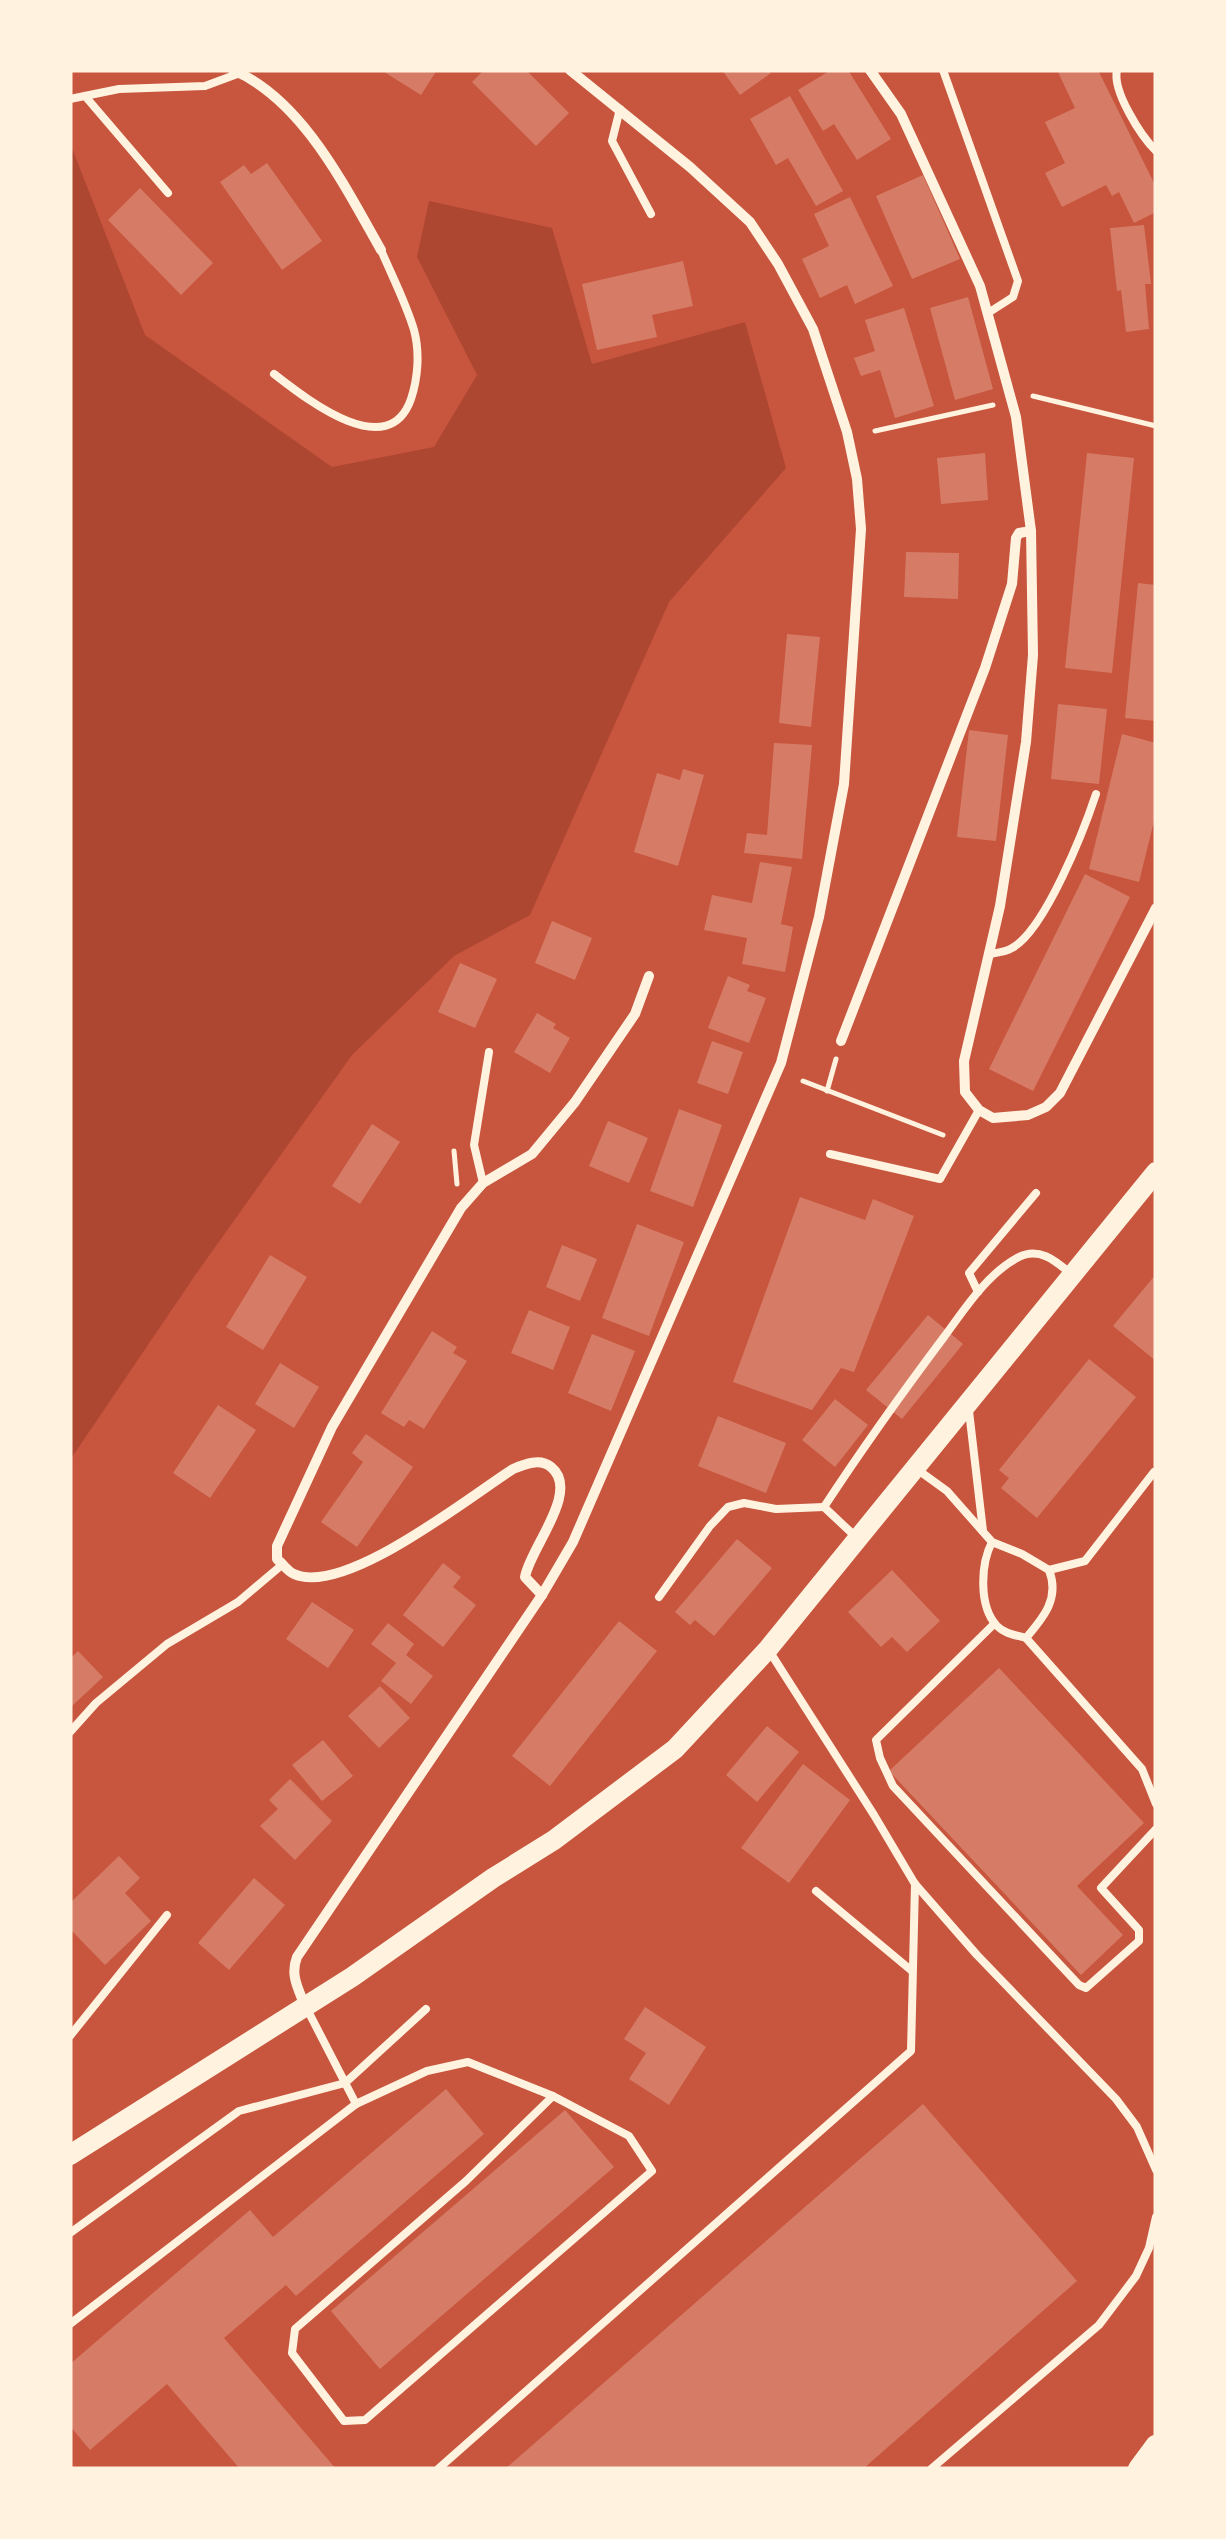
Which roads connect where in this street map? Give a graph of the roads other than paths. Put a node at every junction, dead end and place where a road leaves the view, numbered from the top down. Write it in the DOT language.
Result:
graph roads {
  1 [pos="570,70"];
  2 [pos="870,70"];
  3 [pos="943,70"];
  4 [pos="1117,70"];
  5 [pos="236,71"];
  6 [pos="85,96"];
  7 [pos="70,99"];
  8 [pos="620,109"];
  9 [pos="1156,151"];
  10 [pos="168,193"];
  11 [pos="651,214"];
  12 [pos="381,250"];
  13 [pos="988,313"];
  14 [pos="274,374"];
  15 [pos="1031,531"];
  16 [pos="1096,794"];
  17 [pos="1156,908"];
  18 [pos="988,954"];
  19 [pos="649,976"];
  20 [pos="841,1041"];
  21 [pos="489,1052"];
  22 [pos="979,1110"];
  23 [pos="830,1154"];
  24 [pos="1156,1172"];
  25 [pos="482,1182"];
  26 [pos="1036,1193"];
  27 [pos="1071,1274"];
  28 [pos="978,1292"];
  29 [pos="968,1400"];
  30 [pos="914,1467"];
  31 [pos="1154,1472"];
  32 [pos="824,1507"];
  33 [pos="983,1531"];
  34 [pos="857,1538"];
  35 [pos="992,1542"];
  36 [pos="282,1564"];
  37 [pos="1049,1570"];
  38 [pos="542,1595"];
  39 [pos="659,1597"];
  40 [pos="994,1624"];
  41 [pos="1026,1638"];
  42 [pos="768,1650"];
  43 [pos="70,1732"];
  44 [pos="1156,1804"];
  45 [pos="1156,1829"];
  46 [pos="914,1884"];
  47 [pos="816,1891"];
  48 [pos="168,1915"];
  49 [pos="912,1971"];
  50 [pos="305,2006"];
  51 [pos="426,2009"];
  52 [pos="70,2036"];
  53 [pos="344,2083"];
  54 [pos="553,2096"];
  55 [pos="356,2104"];
  56 [pos="70,2155"];
  57 [pos="1156,2170"];
  58 [pos="1156,2217"];
  59 [pos="70,2233"];
  60 [pos="70,2324"];
  61 [pos="1156,2446"];
  62 [pos="438,2469"];
  63 [pos="931,2469"];
  64 [pos="1139,2469"];
  1 -- 8 [label="street"];
  2 -- 13 [label="street"];
  3 -- 13 [label="lane"];
  4 -- 9 [label="lane"];
  5 -- 6 [label="lane"];
  5 -- 12 [label="street"];
  6 -- 7 [label="lane"];
  6 -- 10 [label="lane"];
  8 -- 11 [label="lane"];
  8 -- 38 [label="street"];
  12 -- 14 [label="lane"];
  13 -- 15 [label="street"];
  15 -- 18 [label="street"];
  15 -- 20 [label="street"];
  16 -- 18 [label="lane"];
  17 -- 22 [label="street"];
  18 -- 22 [label="street"];
  19 -- 25 [label="street"];
  21 -- 25 [label="lane"];
  22 -- 23 [label="lane"];
  24 -- 27 [label="main road"];
  25 -- 36 [label="street"];
  26 -- 28 [label="lane"];
  27 -- 28 [label="lane"];
  27 -- 29 [label="main road"];
  28 -- 32 [label="lane"];
  29 -- 30 [label="main road"];
  29 -- 33 [label="lane"];
  30 -- 33 [label="lane"];
  30 -- 34 [label="main road"];
  31 -- 37 [label="lane"];
  32 -- 34 [label="lane"];
  32 -- 39 [label="lane"];
  33 -- 35 [label="lane"];
  34 -- 42 [label="main road"];
  35 -- 37 [label="lane"];
  35 -- 40 [label="lane"];
  36 -- 38 [label="street"];
  36 -- 43 [label="lane"];
  37 -- 41 [label="lane"];
  38 -- 50 [label="street"];
  40 -- 41 [label="lane"];
  40 -- 45 [label="lane"];
  41 -- 44 [label="lane"];
  42 -- 46 [label="lane"];
  42 -- 50 [label="main road"];
  46 -- 49 [label="lane"];
  46 -- 57 [label="lane"];
  47 -- 49 [label="lane"];
  48 -- 52 [label="lane"];
  49 -- 62 [label="lane"];
  50 -- 53 [label="lane"];
  50 -- 56 [label="main road"];
  51 -- 53 [label="lane"];
  53 -- 55 [label="lane"];
  53 -- 59 [label="lane"];
  54 -- 54 [label="lane"];
  54 -- 55 [label="lane"];
  55 -- 60 [label="lane"];
  58 -- 63 [label="lane"];
  61 -- 64 [label="main road"];
}
